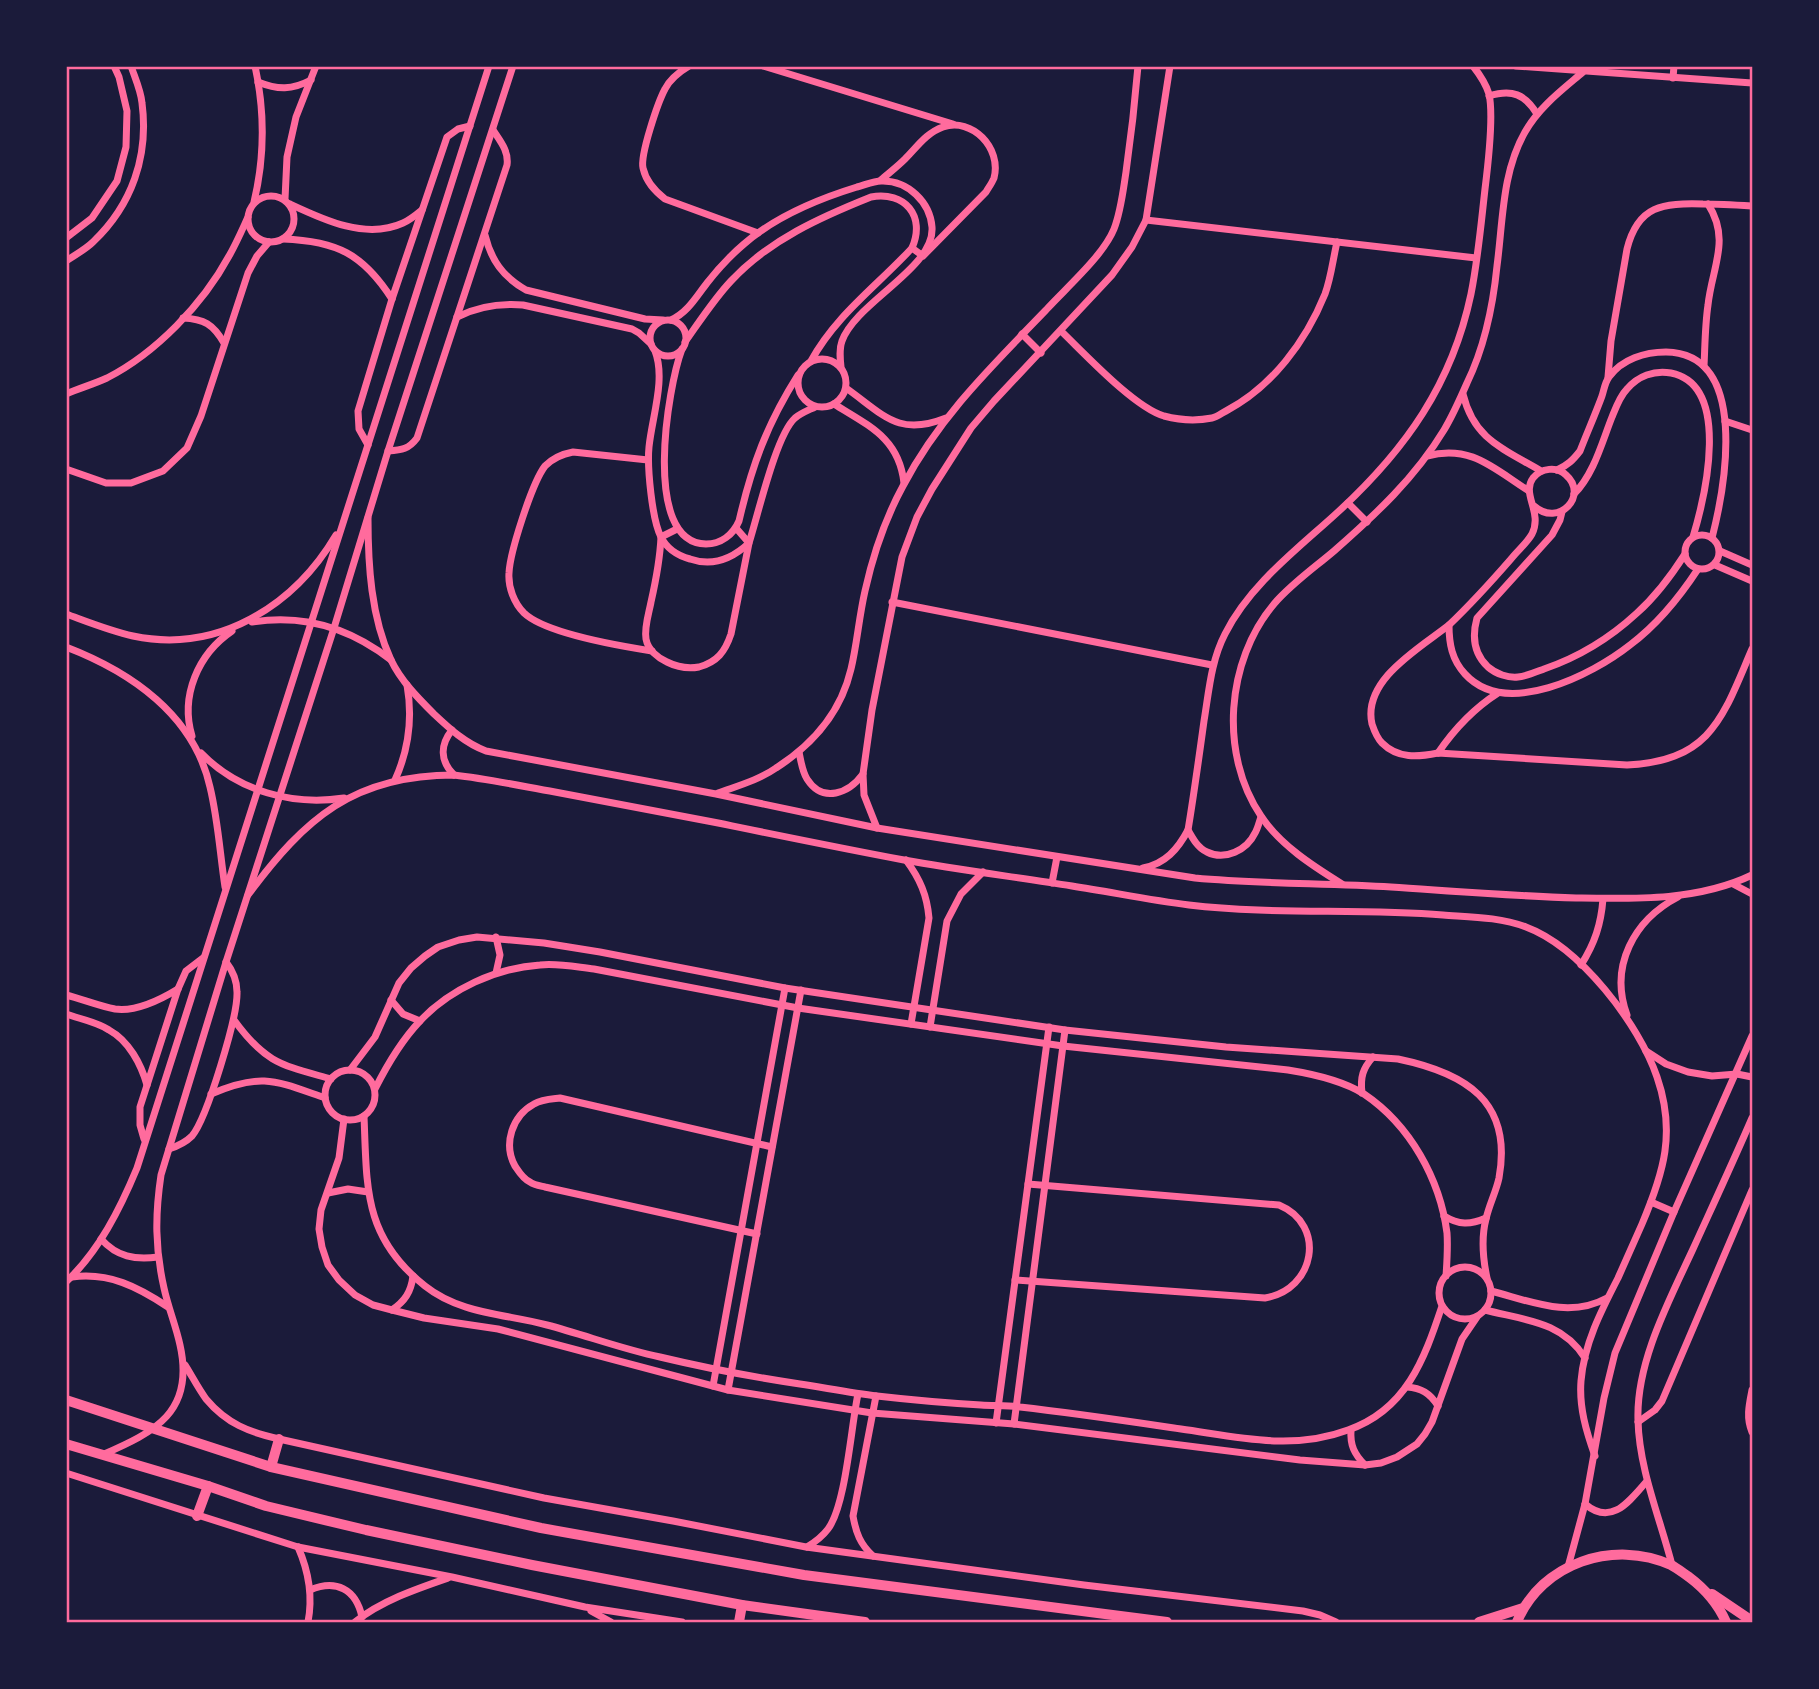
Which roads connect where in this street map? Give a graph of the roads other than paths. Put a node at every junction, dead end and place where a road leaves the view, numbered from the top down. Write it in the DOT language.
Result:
graph roads {
  1 [pos="114,66"];
  2 [pos="131,66"];
  3 [pos="255,66"];
  4 [pos="316,66"];
  5 [pos="489,66"];
  6 [pos="513,66"];
  7 [pos="689,66"];
  8 [pos="763,66"];
  9 [pos="1138,66"];
  10 [pos="1170,66"];
  11 [pos="1473,66"];
  12 [pos="1516,66"];
  13 [pos="1674,66"];
  14 [pos="1583,72"];
  15 [pos="1673,78"];
  16 [pos="312,79"];
  17 [pos="258,82"];
  18 [pos="1752,83"];
  19 [pos="1489,96"];
  20 [pos="1537,114"];
  21 [pos="953,124"];
  22 [pos="470,125"];
  23 [pos="493,130"];
  24 [pos="881,180"];
  25 [pos="868,184"];
  26 [pos="871,197"];
  27 [pos="287,201"];
  28 [pos="254,202"];
  29 [pos="1709,204"];
  30 [pos="1752,206"];
  31 [pos="423,210"];
  32 [pos="248,217"];
  33 [pos="1146,219"];
  34 [pos="758,233"];
  35 [pos="484,234"];
  36 [pos="66,238"];
  37 [pos="284,239"];
  38 [pos="269,242"];
  39 [pos="1337,242"];
  40 [pos="912,248"];
  41 [pos="923,256"];
  42 [pos="1476,258"];
  43 [pos="66,261"];
  44 [pos="392,299"];
  45 [pos="457,317"];
  46 [pos="183,318"];
  47 [pos="667,320"];
  48 [pos="1061,331"];
  49 [pos="1022,334"];
  50 [pos="224,343"];
  51 [pos="684,345"];
  52 [pos="653,348"];
  53 [pos="1041,353"];
  54 [pos="811,360"];
  55 [pos="1704,366"];
  56 [pos="841,367"];
  57 [pos="798,375"];
  58 [pos="1608,378"];
  59 [pos="1714,382"];
  60 [pos="846,388"];
  61 [pos="1700,392"];
  62 [pos="66,394"];
  63 [pos="1462,394"];
  64 [pos="1602,395"];
  65 [pos="1619,402"];
  66 [pos="834,404"];
  67 [pos="815,407"];
  68 [pos="947,418"];
  69 [pos="1726,421"];
  70 [pos="1752,430"];
  71 [pos="368,445"];
  72 [pos="388,451"];
  73 [pos="1426,456"];
  74 [pos="648,460"];
  75 [pos="66,469"];
  76 [pos="1557,470"];
  77 [pos="1541,471"];
  78 [pos="904,484"];
  79 [pos="1529,491"];
  80 [pos="1574,494"];
  81 [pos="1348,503"];
  82 [pos="1534,506"];
  83 [pos="1562,512"];
  84 [pos="368,518"];
  85 [pos="343,522"];
  86 [pos="1367,522"];
  87 [pos="736,528"];
  88 [pos="677,529"];
  89 [pos="661,537"];
  90 [pos="1693,537"];
  91 [pos="1712,538"];
  92 [pos="749,543"];
  93 [pos="1720,551"];
  94 [pos="1685,554"];
  95 [pos="1715,565"];
  96 [pos="1752,565"];
  97 [pos="1698,569"];
  98 [pos="1752,581"];
  99 [pos="892,602"];
  100 [pos="1468,607"];
  101 [pos="66,614"];
  102 [pos="1477,618"];
  103 [pos="246,622"];
  104 [pos="312,622"];
  105 [pos="1449,625"];
  106 [pos="238,626"];
  107 [pos="334,628"];
  108 [pos="66,647"];
  109 [pos="1752,649"];
  110 [pos="652,651"];
  111 [pos="391,660"];
  112 [pos="1212,665"];
  113 [pos="1532,673"];
  114 [pos="407,684"];
  115 [pos="1536,690"];
  116 [pos="1498,693"];
  117 [pos="452,730"];
  118 [pos="195,747"];
  119 [pos="799,752"];
  120 [pos="1438,753"];
  121 [pos="863,774"];
  122 [pos="454,775"];
  123 [pos="395,780"];
  124 [pos="258,790"];
  125 [pos="716,794"];
  126 [pos="279,796"];
  127 [pos="348,797"];
  128 [pos="1261,817"];
  129 [pos="877,828"];
  130 [pos="1188,831"];
  131 [pos="1057,857"];
  132 [pos="905,860"];
  133 [pos="1134,869"];
  134 [pos="983,872"];
  135 [pos="1752,875"];
  136 [pos="1052,883"];
  137 [pos="1342,884"];
  138 [pos="1733,884"];
  139 [pos="225,890"];
  140 [pos="1752,894"];
  141 [pos="248,895"];
  142 [pos="1682,895"];
  143 [pos="1603,899"];
  144 [pos="496,937"];
  145 [pos="204,957"];
  146 [pos="226,962"];
  147 [pos="1581,965"];
  148 [pos="496,973"];
  149 [pos="785,988"];
  150 [pos="178,989"];
  151 [pos="801,990"];
  152 [pos="66,995"];
  153 [pos="391,1000"];
  154 [pos="782,1005"];
  155 [pos="915,1007"];
  156 [pos="797,1008"];
  157 [pos="933,1010"];
  158 [pos="66,1014"];
  159 [pos="234,1020"];
  160 [pos="420,1021"];
  161 [pos="911,1024"];
  162 [pos="1631,1025"];
  163 [pos="930,1027"];
  164 [pos="1049,1027"];
  165 [pos="1065,1030"];
  166 [pos="1752,1037"];
  167 [pos="1047,1044"];
  168 [pos="1063,1046"];
  169 [pos="1645,1050"];
  170 [pos="1373,1056"];
  171 [pos="351,1070"];
  172 [pos="1737,1074"];
  173 [pos="1752,1077"];
  174 [pos="331,1079"];
  175 [pos="147,1085"];
  176 [pos="375,1089"];
  177 [pos="1362,1093"];
  178 [pos="211,1094"];
  179 [pos="326,1098"];
  180 [pos="364,1116"];
  181 [pos="1752,1118"];
  182 [pos="344,1119"];
  183 [pos="144,1142"];
  184 [pos="757,1144"];
  185 [pos="772,1147"];
  186 [pos="169,1149"];
  187 [pos="1028,1184"];
  188 [pos="1045,1186"];
  189 [pos="1752,1190"];
  190 [pos="368,1192"];
  191 [pos="328,1193"];
  192 [pos="1651,1202"];
  193 [pos="1674,1212"];
  194 [pos="1444,1216"];
  195 [pos="1486,1218"];
  196 [pos="741,1230"];
  197 [pos="757,1234"];
  198 [pos="101,1239"];
  199 [pos="158,1257"];
  200 [pos="413,1276"];
  201 [pos="1446,1276"];
  202 [pos="1487,1278"];
  203 [pos="69,1279"];
  204 [pos="1015,1280"];
  205 [pos="1032,1281"];
  206 [pos="1491,1291"];
  207 [pos="1608,1298"];
  208 [pos="1442,1306"];
  209 [pos="169,1308"];
  210 [pos="392,1310"];
  211 [pos="1485,1310"];
  212 [pos="1477,1317"];
  213 [pos="1585,1357"];
  214 [pos="183,1363"];
  215 [pos="717,1369"];
  216 [pos="732,1373"];
  217 [pos="713,1386"];
  218 [pos="1407,1387"];
  219 [pos="728,1390"];
  220 [pos="1752,1390"];
  221 [pos="858,1394"];
  222 [pos="876,1396"];
  223 [pos="66,1400"];
  224 [pos="998,1406"];
  225 [pos="1016,1406"];
  226 [pos="1437,1406"];
  227 [pos="855,1411"];
  228 [pos="872,1413"];
  229 [pos="1637,1422"];
  230 [pos="996,1423"];
  231 [pos="1014,1424"];
  232 [pos="153,1428"];
  233 [pos="1351,1430"];
  234 [pos="1752,1432"];
  235 [pos="279,1439"];
  236 [pos="66,1444"];
  237 [pos="101,1455"];
  238 [pos="1595,1456"];
  239 [pos="1365,1465"];
  240 [pos="271,1467"];
  241 [pos="66,1473"];
  242 [pos="1647,1481"];
  243 [pos="208,1486"];
  244 [pos="1585,1504"];
  245 [pos="197,1516"];
  246 [pos="298,1547"];
  247 [pos="806,1547"];
  248 [pos="874,1557"];
  249 [pos="1672,1565"];
  250 [pos="1568,1567"];
  251 [pos="452,1577"];
  252 [pos="1702,1586"];
  253 [pos="310,1590"];
  254 [pos="741,1605"];
  255 [pos="585,1607"];
  256 [pos="1523,1608"];
  257 [pos="362,1617"];
  258 [pos="1752,1621"];
  259 [pos="308,1622"];
  260 [pos="355,1622"];
  261 [pos="611,1622"];
  262 [pos="682,1622"];
  263 [pos="739,1622"];
  264 [pos="865,1622"];
  265 [pos="1167,1622"];
  266 [pos="1336,1622"];
  267 [pos="1479,1622"];
  268 [pos="1517,1622"];
  269 [pos="1726,1622"];
  1 -- 36 [label="street"];
  2 -- 43 [label="street"];
  3 -- 17 [label="street"];
  4 -- 16 [label="street"];
  5 -- 22 [label="street"];
  6 -- 23 [label="street"];
  7 -- 34 [label="street"];
  8 -- 21 [label="street"];
  9 -- 49 [label="street"];
  10 -- 33 [label="street"];
  11 -- 19 [label="street"];
  12 -- 14 [label="street"];
  13 -- 15 [label="street"];
  14 -- 15 [label="street"];
  14 -- 20 [label="street"];
  15 -- 18 [label="street"];
  16 -- 17 [label="street"];
  16 -- 27 [label="street"];
  17 -- 28 [label="street"];
  19 -- 20 [label="street"];
  19 -- 42 [label="street"];
  20 -- 63 [label="street"];
  21 -- 24 [label="street"];
  21 -- 41 [label="street"];
  22 -- 31 [label="street"];
  22 -- 71 [label="street"];
  23 -- 35 [label="street"];
  23 -- 72 [label="street"];
  24 -- 25 [label="street"];
  24 -- 41 [label="street"];
  25 -- 26 [label="street"];
  25 -- 34 [label="street"];
  26 -- 40 [label="street"];
  26 -- 51 [label="street"];
  27 -- 28 [label="street"];
  27 -- 31 [label="street"];
  27 -- 37 [label="street"];
  28 -- 32 [label="street"];
  29 -- 30 [label="street"];
  29 -- 55 [label="street"];
  29 -- 58 [label="street"];
  31 -- 44 [label="street"];
  32 -- 38 [label="street"];
  32 -- 46 [label="street"];
  33 -- 39 [label="street"];
  33 -- 48 [label="street"];
  34 -- 47 [label="street"];
  35 -- 45 [label="street"];
  35 -- 47 [label="street"];
  37 -- 38 [label="street"];
  37 -- 44 [label="street"];
  38 -- 50 [label="street"];
  39 -- 42 [label="street"];
  39 -- 48 [label="street"];
  40 -- 41 [label="street"];
  40 -- 54 [label="street"];
  41 -- 56 [label="street"];
  42 -- 81 [label="street"];
  44 -- 71 [label="street"];
  45 -- 52 [label="street"];
  45 -- 72 [label="street"];
  46 -- 50 [label="street"];
  46 -- 62 [label="street"];
  47 -- 51 [label="street"];
  47 -- 52 [label="street"];
  48 -- 53 [label="street"];
  49 -- 53 [label="street"];
  49 -- 68 [label="street"];
  50 -- 75 [label="street"];
  51 -- 52 [label="street"];
  51 -- 88 [label="street"];
  52 -- 74 [label="street"];
  53 -- 99 [label="street"];
  54 -- 56 [label="street"];
  54 -- 57 [label="street"];
  55 -- 58 [label="street"];
  55 -- 59 [label="street"];
  56 -- 60 [label="street"];
  57 -- 67 [label="street"];
  57 -- 87 [label="street"];
  58 -- 64 [label="street"];
  59 -- 61 [label="street"];
  59 -- 69 [label="street"];
  60 -- 66 [label="street"];
  60 -- 68 [label="street"];
  61 -- 65 [label="street"];
  61 -- 90 [label="street"];
  63 -- 73 [label="street"];
  63 -- 77 [label="street"];
  64 -- 65 [label="street"];
  64 -- 76 [label="street"];
  65 -- 80 [label="street"];
  66 -- 67 [label="street"];
  66 -- 78 [label="street"];
  67 -- 92 [label="street"];
  68 -- 78 [label="street"];
  69 -- 70 [label="street"];
  69 -- 91 [label="street"];
  71 -- 85 [label="street"];
  72 -- 84 [label="street"];
  73 -- 79 [label="street"];
  73 -- 86 [label="street"];
  74 -- 89 [label="street"];
  74 -- 110 [label="street"];
  76 -- 77 [label="street"];
  76 -- 80 [label="street"];
  77 -- 79 [label="street"];
  78 -- 119 [label="street"];
  79 -- 82 [label="street"];
  80 -- 83 [label="street"];
  81 -- 86 [label="street"];
  81 -- 112 [label="street"];
  82 -- 83 [label="street"];
  82 -- 100 [label="street"];
  83 -- 102 [label="street"];
  84 -- 107 [label="street"];
  84 -- 111 [label="street"];
  85 -- 103 [label="street"];
  85 -- 104 [label="street"];
  86 -- 128 [label="street"];
  87 -- 88 [label="street"];
  87 -- 92 [label="street"];
  88 -- 89 [label="street"];
  89 -- 92 [label="street"];
  89 -- 110 [label="street"];
  90 -- 91 [label="street"];
  90 -- 94 [label="street"];
  91 -- 93 [label="street"];
  92 -- 110 [label="street"];
  93 -- 95 [label="street"];
  93 -- 96 [label="street"];
  94 -- 97 [label="street"];
  94 -- 113 [label="street"];
  95 -- 97 [label="street"];
  95 -- 98 [label="street"];
  97 -- 115 [label="street"];
  99 -- 112 [label="street"];
  99 -- 121 [label="street"];
  100 -- 102 [label="street"];
  100 -- 105 [label="street"];
  101 -- 106 [label="street"];
  102 -- 113 [label="street"];
  103 -- 104 [label="street"];
  103 -- 106 [label="street"];
  104 -- 107 [label="street"];
  104 -- 124 [label="street"];
  105 -- 116 [label="street"];
  105 -- 120 [label="street"];
  106 -- 118 [label="street"];
  107 -- 111 [label="street"];
  107 -- 126 [label="street"];
  108 -- 118 [label="street"];
  109 -- 120 [label="street"];
  111 -- 114 [label="street"];
  112 -- 130 [label="street"];
  113 -- 115 [label="street"];
  114 -- 117 [label="street"];
  114 -- 123 [label="street"];
  115 -- 116 [label="street"];
  116 -- 120 [label="street"];
  117 -- 122 [label="street"];
  117 -- 125 [label="street"];
  118 -- 124 [label="street"];
  118 -- 139 [label="street"];
  119 -- 121 [label="street"];
  119 -- 125 [label="street"];
  121 -- 129 [label="street"];
  122 -- 123 [label="street"];
  122 -- 132 [label="street"];
  123 -- 127 [label="street"];
  124 -- 126 [label="street"];
  124 -- 139 [label="street"];
  125 -- 129 [label="street"];
  126 -- 127 [label="street"];
  126 -- 141 [label="street"];
  127 -- 141 [label="street"];
  128 -- 130 [label="street"];
  128 -- 137 [label="street"];
  129 -- 131 [label="street"];
  130 -- 133 [label="street"];
  131 -- 133 [label="street"];
  131 -- 136 [label="street"];
  132 -- 134 [label="street"];
  132 -- 155 [label="street"];
  133 -- 137 [label="street"];
  134 -- 136 [label="street"];
  134 -- 157 [label="street"];
  135 -- 138 [label="street"];
  136 -- 147 [label="street"];
  137 -- 143 [label="street"];
  138 -- 140 [label="street"];
  138 -- 142 [label="street"];
  139 -- 145 [label="street"];
  141 -- 146 [label="street"];
  142 -- 143 [label="street"];
  142 -- 162 [label="street"];
  143 -- 147 [label="street"];
  144 -- 148 [label="street"];
  144 -- 149 [label="street"];
  144 -- 153 [label="street"];
  145 -- 150 [label="street"];
  145 -- 183 [label="street"];
  146 -- 159 [label="street"];
  146 -- 186 [label="street"];
  147 -- 162 [label="street"];
  148 -- 154 [label="street"];
  148 -- 160 [label="street"];
  149 -- 151 [label="street"];
  149 -- 154 [label="street"];
  150 -- 152 [label="street"];
  150 -- 175 [label="street"];
  151 -- 155 [label="street"];
  151 -- 156 [label="street"];
  153 -- 160 [label="street"];
  153 -- 171 [label="street"];
  154 -- 156 [label="street"];
  154 -- 184 [label="street"];
  155 -- 157 [label="street"];
  155 -- 161 [label="street"];
  156 -- 161 [label="street"];
  156 -- 185 [label="street"];
  157 -- 163 [label="street"];
  157 -- 164 [label="street"];
  158 -- 175 [label="street"];
  159 -- 174 [label="street"];
  159 -- 178 [label="street"];
  160 -- 176 [label="street"];
  161 -- 163 [label="street"];
  162 -- 169 [label="street"];
  163 -- 167 [label="street"];
  164 -- 165 [label="street"];
  164 -- 167 [label="street"];
  165 -- 168 [label="street"];
  165 -- 170 [label="street"];
  166 -- 172 [label="street"];
  167 -- 168 [label="street"];
  167 -- 187 [label="street"];
  168 -- 177 [label="street"];
  168 -- 188 [label="street"];
  169 -- 172 [label="street"];
  169 -- 192 [label="street"];
  170 -- 177 [label="street"];
  170 -- 195 [label="street"];
  171 -- 174 [label="street"];
  171 -- 176 [label="street"];
  172 -- 173 [label="street"];
  172 -- 193 [label="street"];
  174 -- 179 [label="street"];
  175 -- 183 [label="street"];
  176 -- 180 [label="street"];
  177 -- 194 [label="street"];
  178 -- 179 [label="street"];
  178 -- 186 [label="street"];
  179 -- 182 [label="street"];
  180 -- 182 [label="street"];
  180 -- 190 [label="street"];
  181 -- 229 [label="street"];
  182 -- 191 [label="street"];
  183 -- 198 [label="street"];
  184 -- 185 [label="street"];
  184 -- 196 [label="street"];
  184 -- 196 [label="street"];
  185 -- 197 [label="street"];
  186 -- 199 [label="street"];
  187 -- 188 [label="street"];
  187 -- 204 [label="street"];
  188 -- 205 [label="street"];
  188 -- 205 [label="street"];
  189 -- 229 [label="street"];
  190 -- 191 [label="street"];
  190 -- 200 [label="street"];
  191 -- 210 [label="street"];
  192 -- 193 [label="street"];
  192 -- 207 [label="street"];
  193 -- 238 [label="street"];
  194 -- 195 [label="street"];
  194 -- 201 [label="street"];
  195 -- 202 [label="street"];
  196 -- 197 [label="street"];
  196 -- 215 [label="street"];
  197 -- 216 [label="street"];
  198 -- 199 [label="street"];
  198 -- 203 [label="street"];
  199 -- 209 [label="street"];
  200 -- 210 [label="street"];
  200 -- 215 [label="street"];
  201 -- 202 [label="street"];
  201 -- 208 [label="street"];
  202 -- 206 [label="street"];
  203 -- 209 [label="street"];
  204 -- 205 [label="street"];
  204 -- 224 [label="street"];
  205 -- 225 [label="street"];
  206 -- 207 [label="street"];
  206 -- 211 [label="street"];
  207 -- 213 [label="street"];
  208 -- 212 [label="street"];
  208 -- 218 [label="street"];
  209 -- 214 [label="street"];
  210 -- 217 [label="street"];
  211 -- 212 [label="street"];
  211 -- 213 [label="street"];
  212 -- 226 [label="street"];
  213 -- 238 [label="street"];
  214 -- 232 [label="street"];
  214 -- 235 [label="street"];
  215 -- 216 [label="street"];
  215 -- 217 [label="street"];
  216 -- 219 [label="street"];
  216 -- 221 [label="street"];
  217 -- 219 [label="street"];
  218 -- 226 [label="street"];
  218 -- 233 [label="street"];
  219 -- 227 [label="street"];
  220 -- 234 [label="street"];
  221 -- 222 [label="street"];
  221 -- 227 [label="street"];
  222 -- 224 [label="street"];
  222 -- 228 [label="street"];
  223 -- 232 [label="street"];
  224 -- 225 [label="street"];
  224 -- 230 [label="street"];
  225 -- 231 [label="street"];
  225 -- 233 [label="street"];
  226 -- 239 [label="street"];
  227 -- 228 [label="street"];
  227 -- 247 [label="street"];
  228 -- 230 [label="street"];
  228 -- 248 [label="street"];
  229 -- 242 [label="street"];
  230 -- 231 [label="street"];
  231 -- 239 [label="street"];
  232 -- 237 [label="street"];
  232 -- 240 [label="street"];
  233 -- 239 [label="street"];
  235 -- 240 [label="street"];
  235 -- 247 [label="street"];
  236 -- 237 [label="street"];
  237 -- 243 [label="street"];
  238 -- 244 [label="street"];
  240 -- 265 [label="street"];
  241 -- 245 [label="street"];
  242 -- 244 [label="street"];
  242 -- 249 [label="street"];
  243 -- 245 [label="street"];
  243 -- 254 [label="street"];
  244 -- 250 [label="street"];
  245 -- 246 [label="street"];
  246 -- 251 [label="street"];
  246 -- 253 [label="street"];
  247 -- 248 [label="street"];
  248 -- 266 [label="street"];
  249 -- 250 [label="street"];
  249 -- 252 [label="street"];
  250 -- 256 [label="street"];
  251 -- 255 [label="street"];
  251 -- 257 [label="street"];
  252 -- 258 [label="street"];
  252 -- 269 [label="street"];
  253 -- 257 [label="street"];
  253 -- 259 [label="street"];
  254 -- 263 [label="street"];
  254 -- 264 [label="street"];
  255 -- 261 [label="street"];
  255 -- 262 [label="street"];
  256 -- 267 [label="street"];
  256 -- 268 [label="street"];
  257 -- 260 [label="street"];
}
